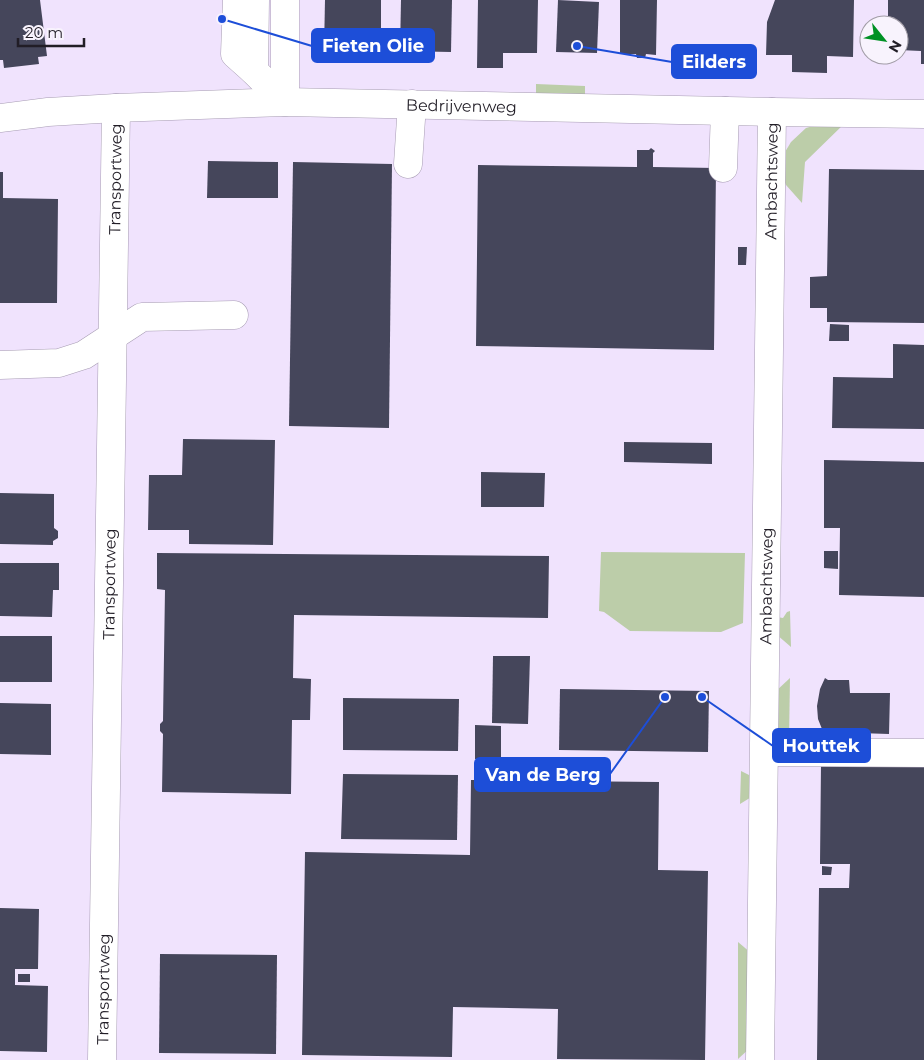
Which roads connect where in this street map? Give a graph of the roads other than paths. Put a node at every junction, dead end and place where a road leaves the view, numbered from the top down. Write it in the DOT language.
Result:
graph roads {
  1 [pos="237,0"];
  2 [pos="255,0"];
  3 [pos="285,0"];
  4 [pos="254,71"];
  5 [pos="285,102"];
  6 [pos="412,104"];
  7 [pos="116,108"];
  8 [pos="725,111"];
  9 [pos="772,112"];
  10 [pos="924,114"];
  11 [pos="0,118"];
  12 [pos="408,164"];
  13 [pos="723,168"];
  14 [pos="234,315"];
  15 [pos="113,337"];
  16 [pos="0,365"];
  17 [pos="765,752"];
  18 [pos="924,753"];
  19 [pos="102,1060"];
  20 [pos="760,1060"];
  1 -- 4 [label="street"];
  2 -- 4 [label="street"];
  3 -- 5 [label="street"];
  4 -- 5 [label="street"];
  5 -- 6 [label="street, Bedrijvenweg"];
  5 -- 7 [label="street, Bedrijvenweg"];
  6 -- 8 [label="street, Bedrijvenweg"];
  6 -- 12 [label="street"];
  7 -- 11 [label="street, Bedrijvenweg"];
  7 -- 15 [label="street, Transportweg"];
  8 -- 9 [label="street, Bedrijvenweg"];
  8 -- 13 [label="street"];
  9 -- 10 [label="street, Bedrijvenweg"];
  9 -- 17 [label="street, Ambachtsweg"];
  14 -- 15 [label="street"];
  15 -- 16 [label="street"];
  15 -- 19 [label="street, Transportweg"];
  17 -- 18 [label="street"];
  17 -- 20 [label="street, Ambachtsweg"];
}
